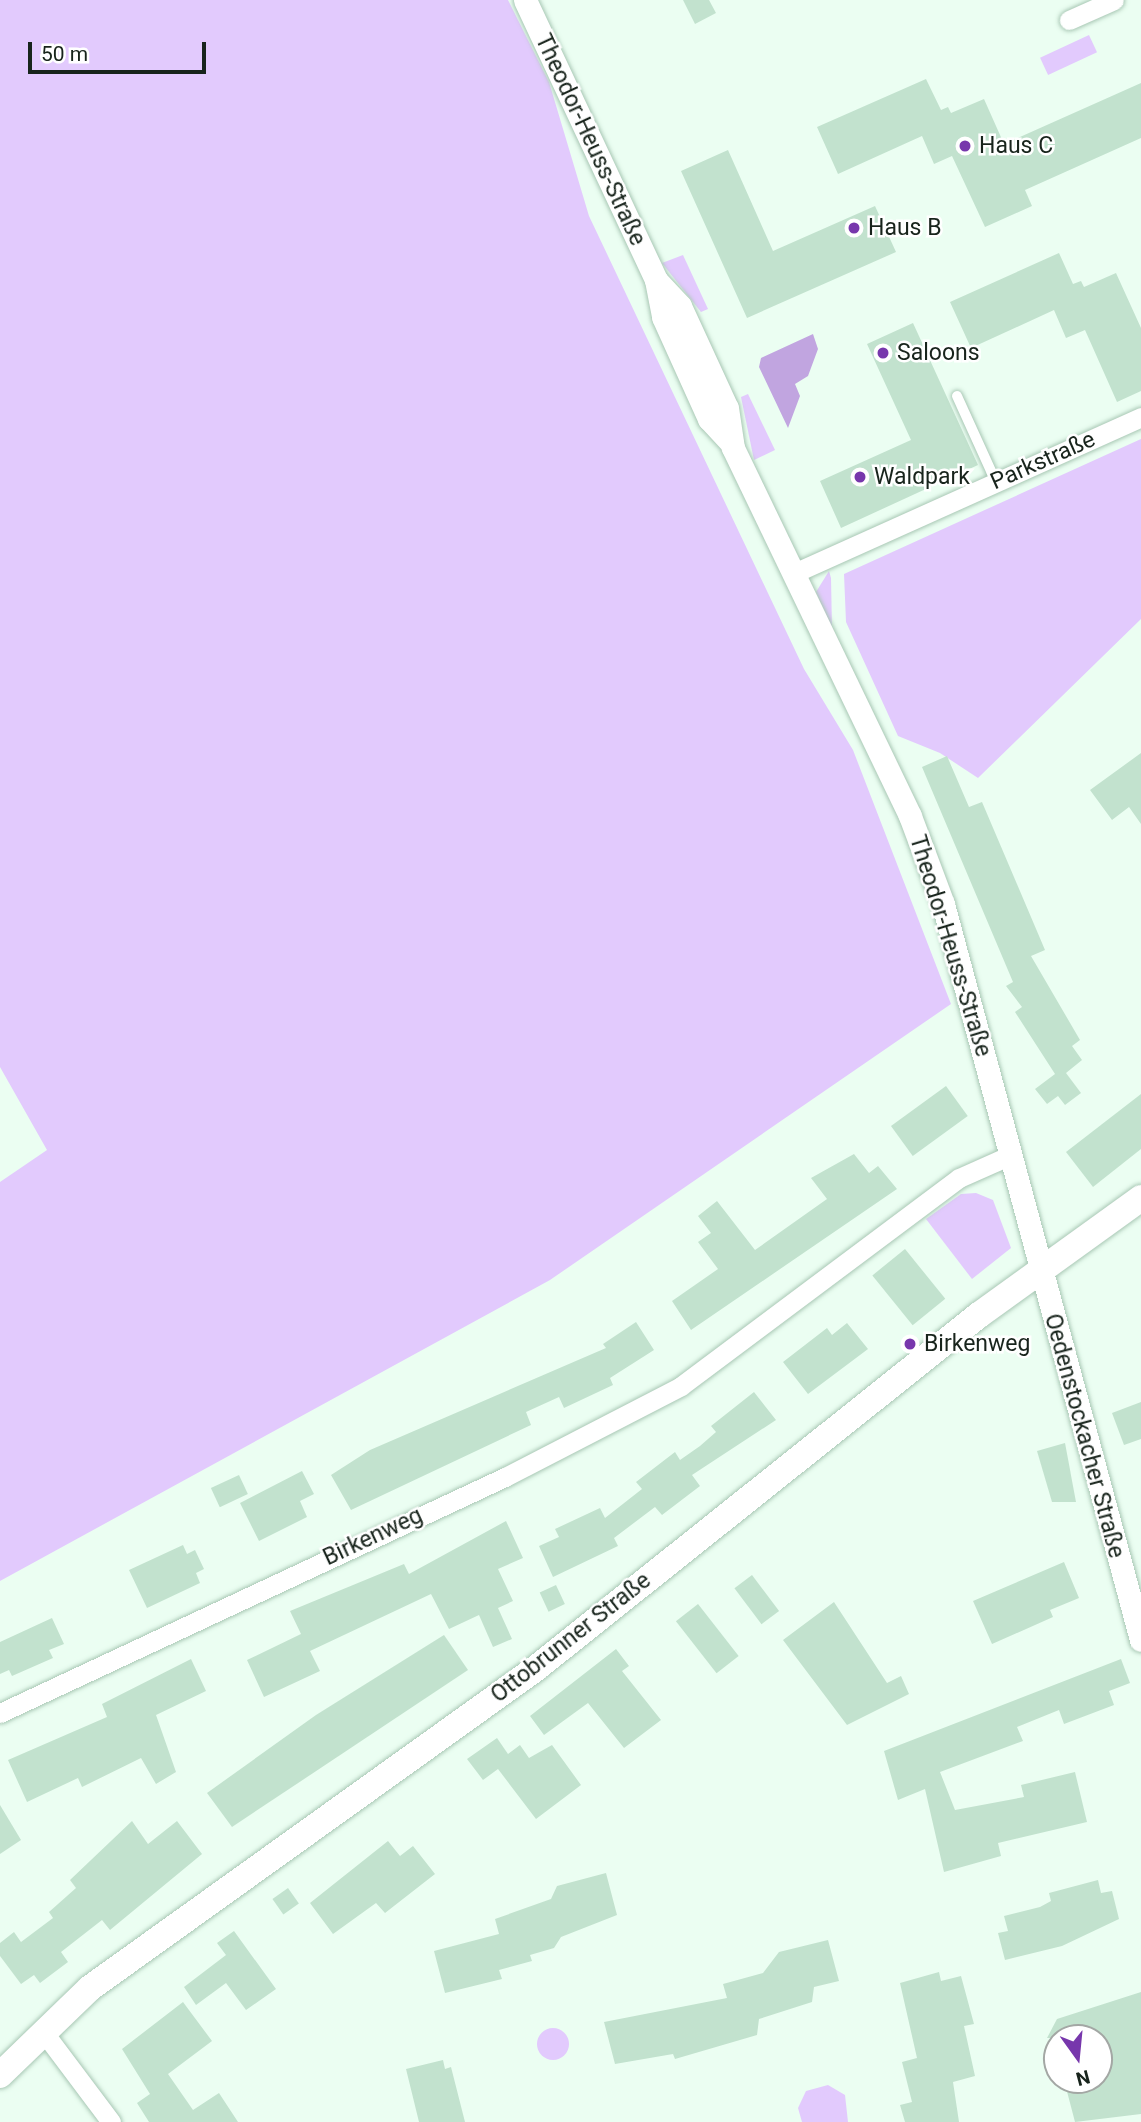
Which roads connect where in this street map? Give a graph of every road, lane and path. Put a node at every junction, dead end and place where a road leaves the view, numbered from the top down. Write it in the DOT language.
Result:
graph roads {
  1 [pos="525,0"];
  2 [pos="1114,0"];
  3 [pos="1069,20"];
  4 [pos="957,396"];
  5 [pos="1141,417"];
  6 [pos="996,482"];
  7 [pos="792,574"];
  8 [pos="1011,1155"];
  9 [pos="1141,1198"];
  10 [pos="1040,1271"];
  11 [pos="1136,1617"];
  12 [pos="1141,1640"];
  13 [pos="0,1713"];
  14 [pos="45,2034"];
  15 [pos="0,2075"];
  16 [pos="111,2122"];
  1 -- 7 [label="street, Theodor-Heuss-Straße"];
  2 -- 3 [label="street"];
  4 -- 6 [label="lane"];
  5 -- 6 [label="street, Parkstraße"];
  6 -- 7 [label="street, Parkstraße"];
  7 -- 8 [label="street, Theodor-Heuss-Straße"];
  8 -- 10 [label="street, Theodor-Heuss-Straße"];
  8 -- 13 [label="street, Birkenweg"];
  9 -- 10 [label="main road, Ottobrunner Straße"];
  10 -- 11 [label="street, Oedenstockacher Straße"];
  10 -- 14 [label="main road, Ottobrunner Straße"];
  11 -- 12 [label="street, Oedenstockacher Straße"];
  14 -- 15 [label="main road, Ottobrunner Straße"];
  14 -- 16 [label="street"];
}
